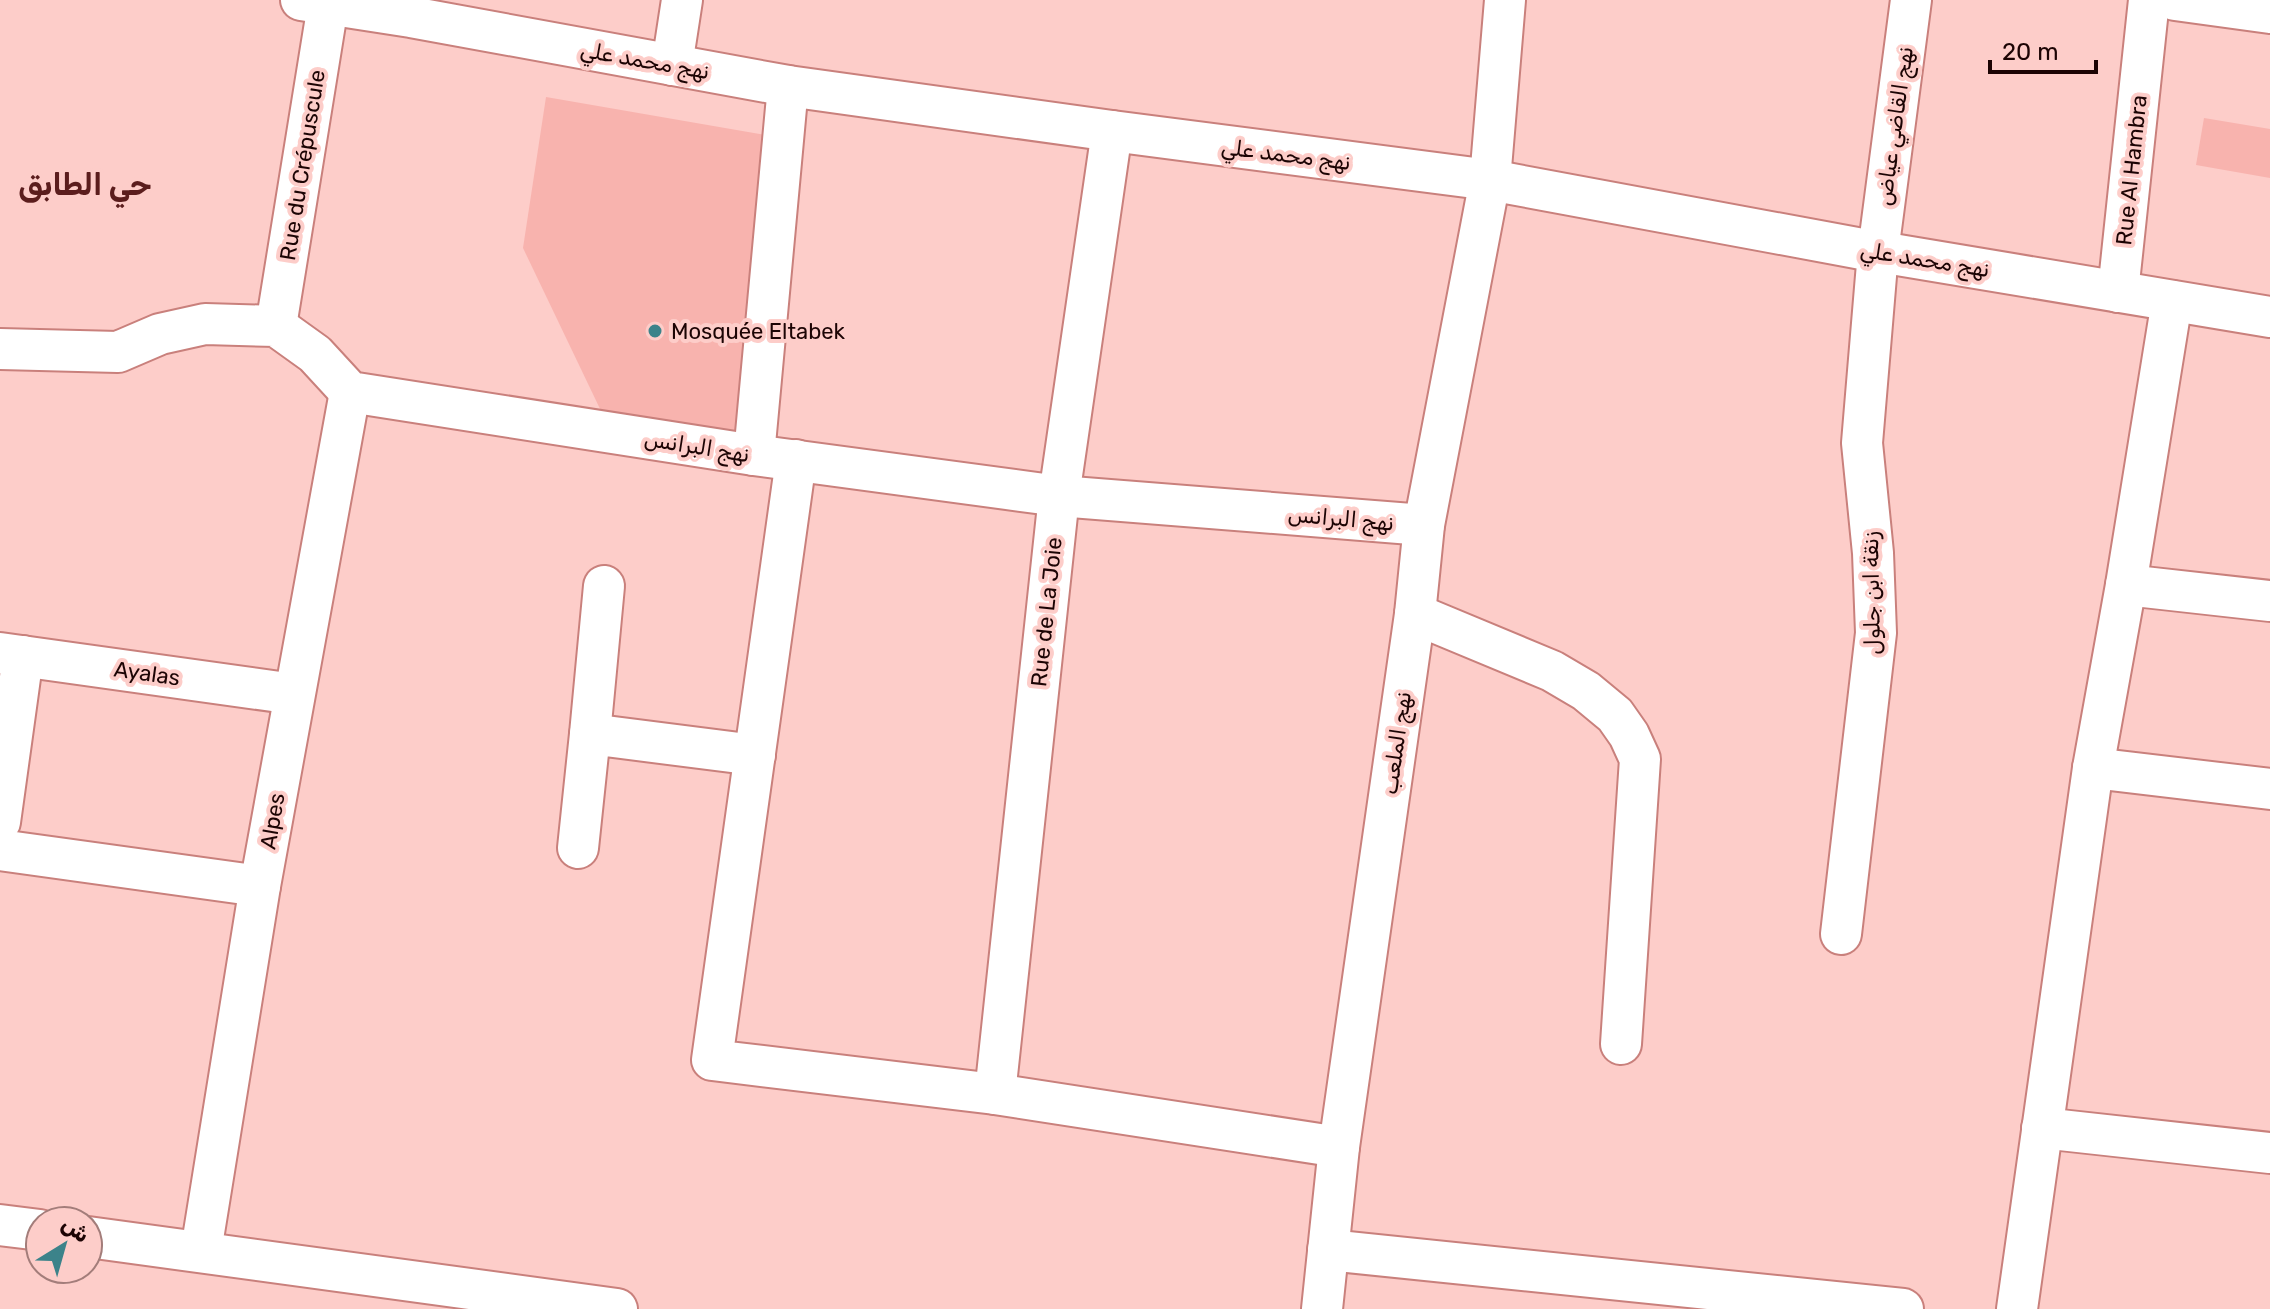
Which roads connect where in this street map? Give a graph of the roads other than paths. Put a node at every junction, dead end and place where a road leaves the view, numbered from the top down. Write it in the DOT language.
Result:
graph roads {
  1 [pos="682,0"];
  2 [pos="1505,0"];
  3 [pos="1911,0"];
  4 [pos="2149,0"];
  5 [pos="2175,0"];
  6 [pos="314,2"];
  7 [pos="412,8"];
  8 [pos="2270,13"];
  9 [pos="672,65"];
  10 [pos="788,86"];
  11 [pos="1112,131"];
  12 [pos="1490,180"];
  13 [pos="1878,252"];
  14 [pos="2118,292"];
  15 [pos="2172,301"];
  16 [pos="2270,317"];
  17 [pos="276,326"];
  18 [pos="0,349"];
  19 [pos="350,392"];
  20 [pos="754,455"];
  21 [pos="796,460"];
  22 [pos="1059,496"];
  23 [pos="1424,525"];
  24 [pos="2126,585"];
  25 [pos="604,586"];
  26 [pos="2270,601"];
  27 [pos="1415,614"];
  28 [pos="12,654"];
  29 [pos="294,694"];
  30 [pos="590,734"];
  31 [pos="755,755"];
  32 [pos="2093,768"];
  33 [pos="2270,789"];
  34 [pos="0,822"];
  35 [pos="578,848"];
  36 [pos="0,850"];
  37 [pos="260,886"];
  38 [pos="1841,934"];
  39 [pos="1621,1044"];
  40 [pos="995,1094"];
  41 [pos="2042,1128"];
  42 [pos="1339,1147"];
  43 [pos="2270,1153"];
  44 [pos="0,1225"];
  45 [pos="24,1228"];
  46 [pos="104,1239"];
  47 [pos="1328,1250"];
  48 [pos="201,1251"];
  49 [pos="617,1309"];
  50 [pos="1322,1309"];
  51 [pos="1903,1309"];
  52 [pos="2017,1309"];
  1 -- 9 [label="street"];
  2 -- 12 [label="street, نهج الملعب"];
  3 -- 13 [label="street, نهج القاضي عياض"];
  4 -- 14 [label="street, Rue Al Hambra"];
  5 -- 8 [label="street"];
  6 -- 7 [label="street, نهج محمد علي"];
  6 -- 17 [label="street, Rue du Crépuscule"];
  7 -- 9 [label="street, نهج محمد علي"];
  9 -- 10 [label="street, نهج محمد علي"];
  10 -- 11 [label="street, نهج محمد علي"];
  10 -- 20 [label="street"];
  11 -- 12 [label="street, نهج محمد علي"];
  11 -- 22 [label="street, Rue de La Joie"];
  12 -- 13 [label="street, نهج محمد علي"];
  12 -- 23 [label="street, نهج الملعب"];
  13 -- 14 [label="street, نهج محمد علي"];
  13 -- 38 [label="street, زنقة ابن جلول"];
  14 -- 15 [label="street, نهج محمد علي"];
  15 -- 16 [label="street, نهج محمد علي"];
  15 -- 24 [label="street"];
  17 -- 18 [label="street"];
  17 -- 19 [label="street"];
  19 -- 20 [label="street, نهج البرانس"];
  19 -- 29 [label="street, Alpes"];
  20 -- 21 [label="street, نهج البرانس"];
  21 -- 22 [label="street, نهج البرانس"];
  21 -- 31 [label="street"];
  22 -- 23 [label="street, نهج البرانس"];
  22 -- 40 [label="street, Rue de La Joie"];
  23 -- 27 [label="street, نهج الملعب"];
  24 -- 26 [label="street"];
  24 -- 32 [label="street"];
  25 -- 30 [label="street"];
  27 -- 39 [label="street"];
  27 -- 42 [label="street, نهج الملعب"];
  28 -- 29 [label="street, Ayalas"];
  28 -- 34 [label="street"];
  29 -- 37 [label="street, Alpes"];
  30 -- 31 [label="street"];
  30 -- 35 [label="street"];
  31 -- 40 [label="street"];
  32 -- 33 [label="street"];
  32 -- 41 [label="street"];
  36 -- 37 [label="street"];
  37 -- 48 [label="street, Alpes"];
  40 -- 42 [label="street"];
  41 -- 43 [label="street"];
  41 -- 52 [label="street"];
  42 -- 47 [label="street, نهج الملعب"];
  44 -- 45 [label="street"];
  46 -- 48 [label="street"];
  47 -- 50 [label="street, نهج الملعب"];
  47 -- 51 [label="street"];
  48 -- 49 [label="street"];
}
